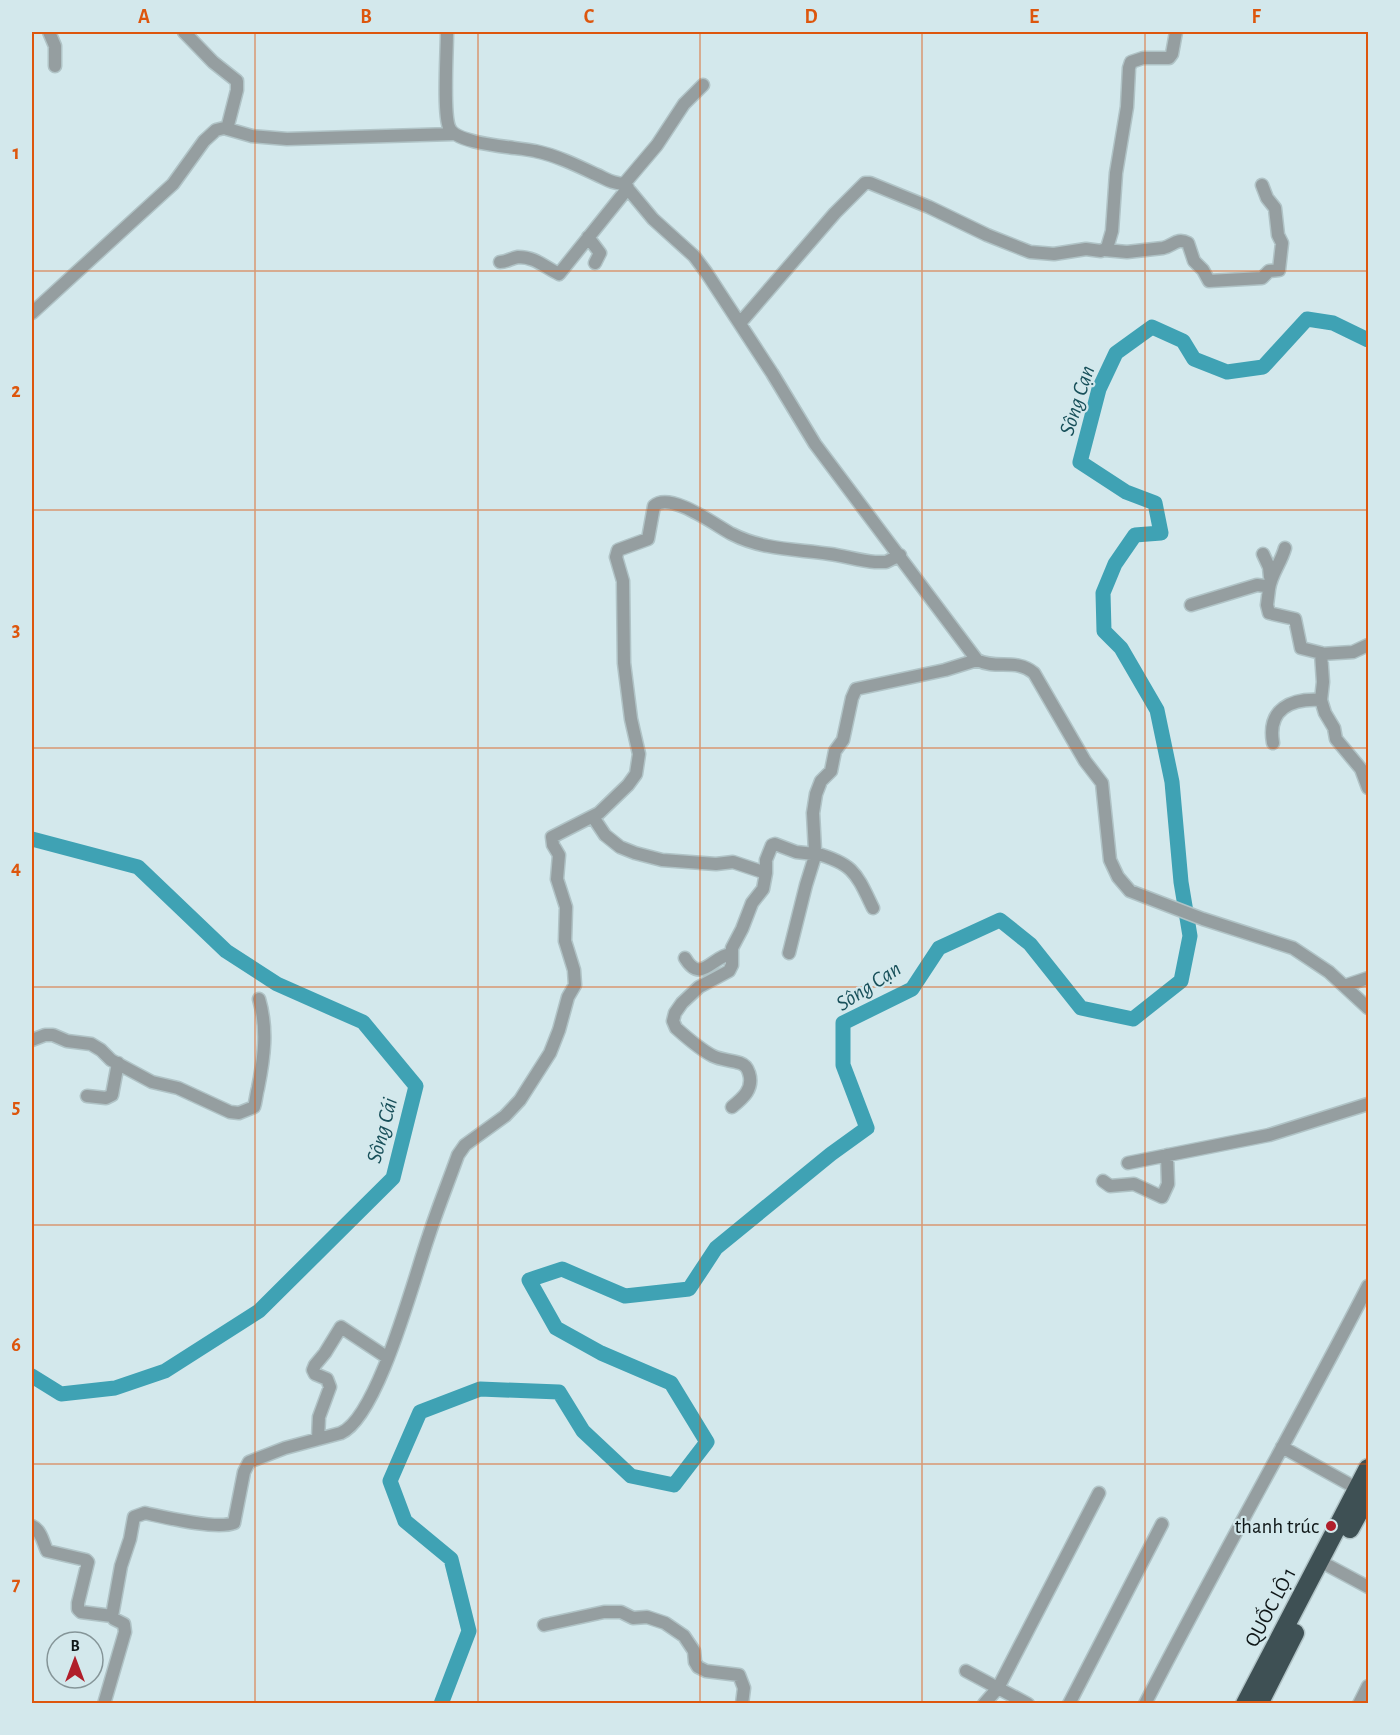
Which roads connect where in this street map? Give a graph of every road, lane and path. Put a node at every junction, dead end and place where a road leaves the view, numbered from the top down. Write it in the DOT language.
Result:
graph roads {
  1 [pos="49,32"];
  2 [pos="184,32"];
  3 [pos="447,32"];
  4 [pos="1176,32"];
  5 [pos="55,66"];
  6 [pos="703,85"];
  7 [pos="227,129"];
  8 [pos="453,134"];
  9 [pos="1262,185"];
  10 [pos="626,186"];
  11 [pos="588,237"];
  12 [pos="1105,250"];
  13 [pos="500,262"];
  14 [pos="595,263"];
  15 [pos="32,313"];
  16 [pos="740,323"];
  17 [pos="1285,548"];
  18 [pos="1263,554"];
  19 [pos="900,555"];
  20 [pos="1270,583"];
  21 [pos="1191,605"];
  22 [pos="1368,645"];
  23 [pos="1321,654"];
  24 [pos="977,660"];
  25 [pos="1321,700"];
  26 [pos="1273,743"];
  27 [pos="1368,788"];
  28 [pos="593,817"];
  29 [pos="816,853"];
  30 [pos="766,873"];
  31 [pos="873,908"];
  32 [pos="789,953"];
  33 [pos="731,954"];
  34 [pos="685,958"];
  35 [pos="1368,978"];
  36 [pos="1344,986"];
  37 [pos="259,999"];
  38 [pos="1368,1008"];
  39 [pos="32,1040"];
  40 [pos="118,1064"];
  41 [pos="87,1096"];
  42 [pos="1368,1104"];
  43 [pos="732,1107"];
  44 [pos="1167,1155"];
  45 [pos="1128,1163"];
  46 [pos="1103,1181"];
  47 [pos="1368,1286"];
  48 [pos="388,1358"];
  49 [pos="318,1439"];
  50 [pos="1282,1447"];
  51 [pos="1368,1468"];
  52 [pos="1363,1492"];
  53 [pos="1099,1493"];
  54 [pos="1162,1524"];
  55 [pos="32,1526"];
  56 [pos="1329,1566"];
  57 [pos="1368,1587"];
  58 [pos="112,1616"];
  59 [pos="543,1625"];
  60 [pos="966,1671"];
  61 [pos="1368,1686"];
  62 [pos="998,1688"];
  63 [pos="1259,1702"];
  64 [pos="104,1704"];
  65 [pos="742,1704"];
  66 [pos="984,1704"];
  67 [pos="1028,1704"];
  68 [pos="1069,1704"];
  69 [pos="1145,1704"];
  70 [pos="1359,1704"];
  1 -- 5 [label="street"];
  2 -- 7 [label="street"];
  3 -- 8 [label="street"];
  4 -- 12 [label="street"];
  6 -- 10 [label="street"];
  7 -- 8 [label="street"];
  7 -- 15 [label="street"];
  8 -- 10 [label="street"];
  9 -- 12 [label="street"];
  10 -- 11 [label="street"];
  10 -- 16 [label="street"];
  11 -- 13 [label="street"];
  11 -- 14 [label="street"];
  12 -- 16 [label="street"];
  16 -- 19 [label="street"];
  17 -- 20 [label="street"];
  18 -- 20 [label="street"];
  19 -- 24 [label="street"];
  19 -- 28 [label="street"];
  20 -- 21 [label="street"];
  20 -- 23 [label="street"];
  22 -- 23 [label="street"];
  23 -- 25 [label="street"];
  24 -- 29 [label="street"];
  24 -- 36 [label="street"];
  25 -- 26 [label="street"];
  25 -- 27 [label="street"];
  28 -- 30 [label="street"];
  28 -- 48 [label="street"];
  29 -- 30 [label="street"];
  29 -- 31 [label="street"];
  29 -- 32 [label="street"];
  30 -- 33 [label="street"];
  33 -- 34 [label="street"];
  33 -- 43 [label="street"];
  35 -- 36 [label="street"];
  36 -- 38 [label="street"];
  37 -- 40 [label="street"];
  39 -- 40 [label="street"];
  40 -- 41 [label="street"];
  42 -- 44 [label="street"];
  44 -- 45 [label="street"];
  44 -- 46 [label="street"];
  47 -- 50 [label="street"];
  48 -- 49 [label="street"];
  48 -- 49 [label="street"];
  49 -- 58 [label="street"];
  50 -- 52 [label="street"];
  50 -- 69 [label="street"];
  51 -- 52 [label="highway, QUỐC LỘ 1"];
  52 -- 56 [label="highway, QUỐC LỘ 1"];
  52 -- 63 [label="highway, QUỐC LỘ 1"];
  53 -- 62 [label="street"];
  54 -- 68 [label="street"];
  55 -- 58 [label="street"];
  56 -- 57 [label="street"];
  56 -- 63 [label="highway, QUỐC LỘ 1"];
  58 -- 64 [label="street"];
  59 -- 65 [label="street"];
  60 -- 62 [label="street"];
  61 -- 70 [label="street"];
  62 -- 66 [label="street"];
  62 -- 67 [label="street"];
}
